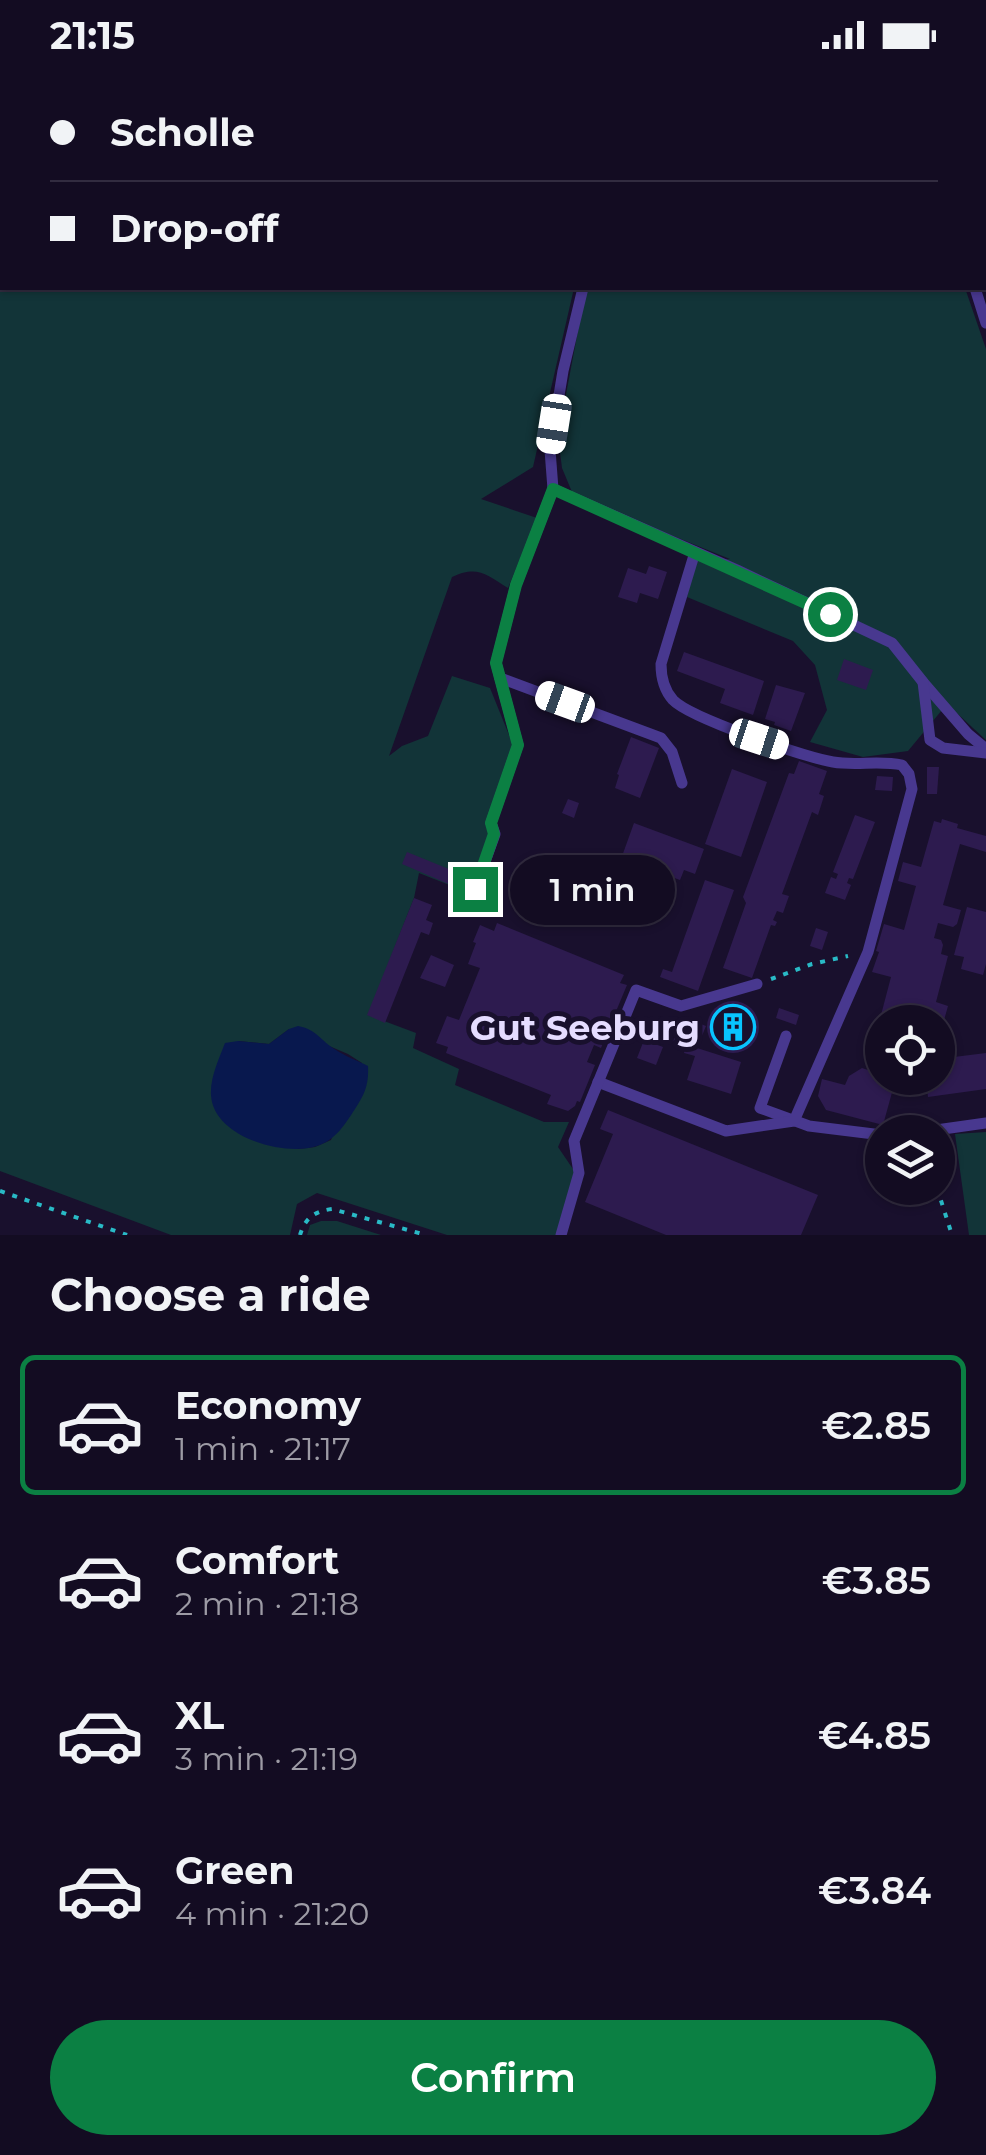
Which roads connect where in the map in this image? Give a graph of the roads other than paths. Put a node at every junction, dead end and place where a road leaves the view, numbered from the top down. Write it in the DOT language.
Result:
graph roads {
  1 [pos="583,290"];
  2 [pos="976,290"];
  3 [pos="986,324"];
  4 [pos="553,489"];
  5 [pos="695,552"];
  6 [pos="500,678"];
  7 [pos="922,682"];
  8 [pos="986,751"];
  9 [pos="682,783"];
  10 [pos="475,889"];
  11 [pos="758,984"];
  12 [pos="786,1036"];
  13 [pos="598,1082"];
  14 [pos="794,1120"];
  15 [pos="986,1122"];
  16 [pos="955,1127"];
  17 [pos="865,1133"];
  18 [pos="561,1235"];
  1 -- 4 [label="lane"];
  2 -- 3 [label="lane"];
  4 -- 5 [label="lane"];
  4 -- 6 [label="lane"];
  5 -- 7 [label="lane"];
  5 -- 14 [label="lane"];
  6 -- 9 [label="lane"];
  6 -- 10 [label="lane"];
  7 -- 8 [label="lane"];
  7 -- 8 [label="lane"];
  11 -- 13 [label="lane"];
  12 -- 14 [label="lane"];
  13 -- 14 [label="lane"];
  13 -- 18 [label="lane"];
  14 -- 17 [label="lane"];
  15 -- 16 [label="lane"];
}
